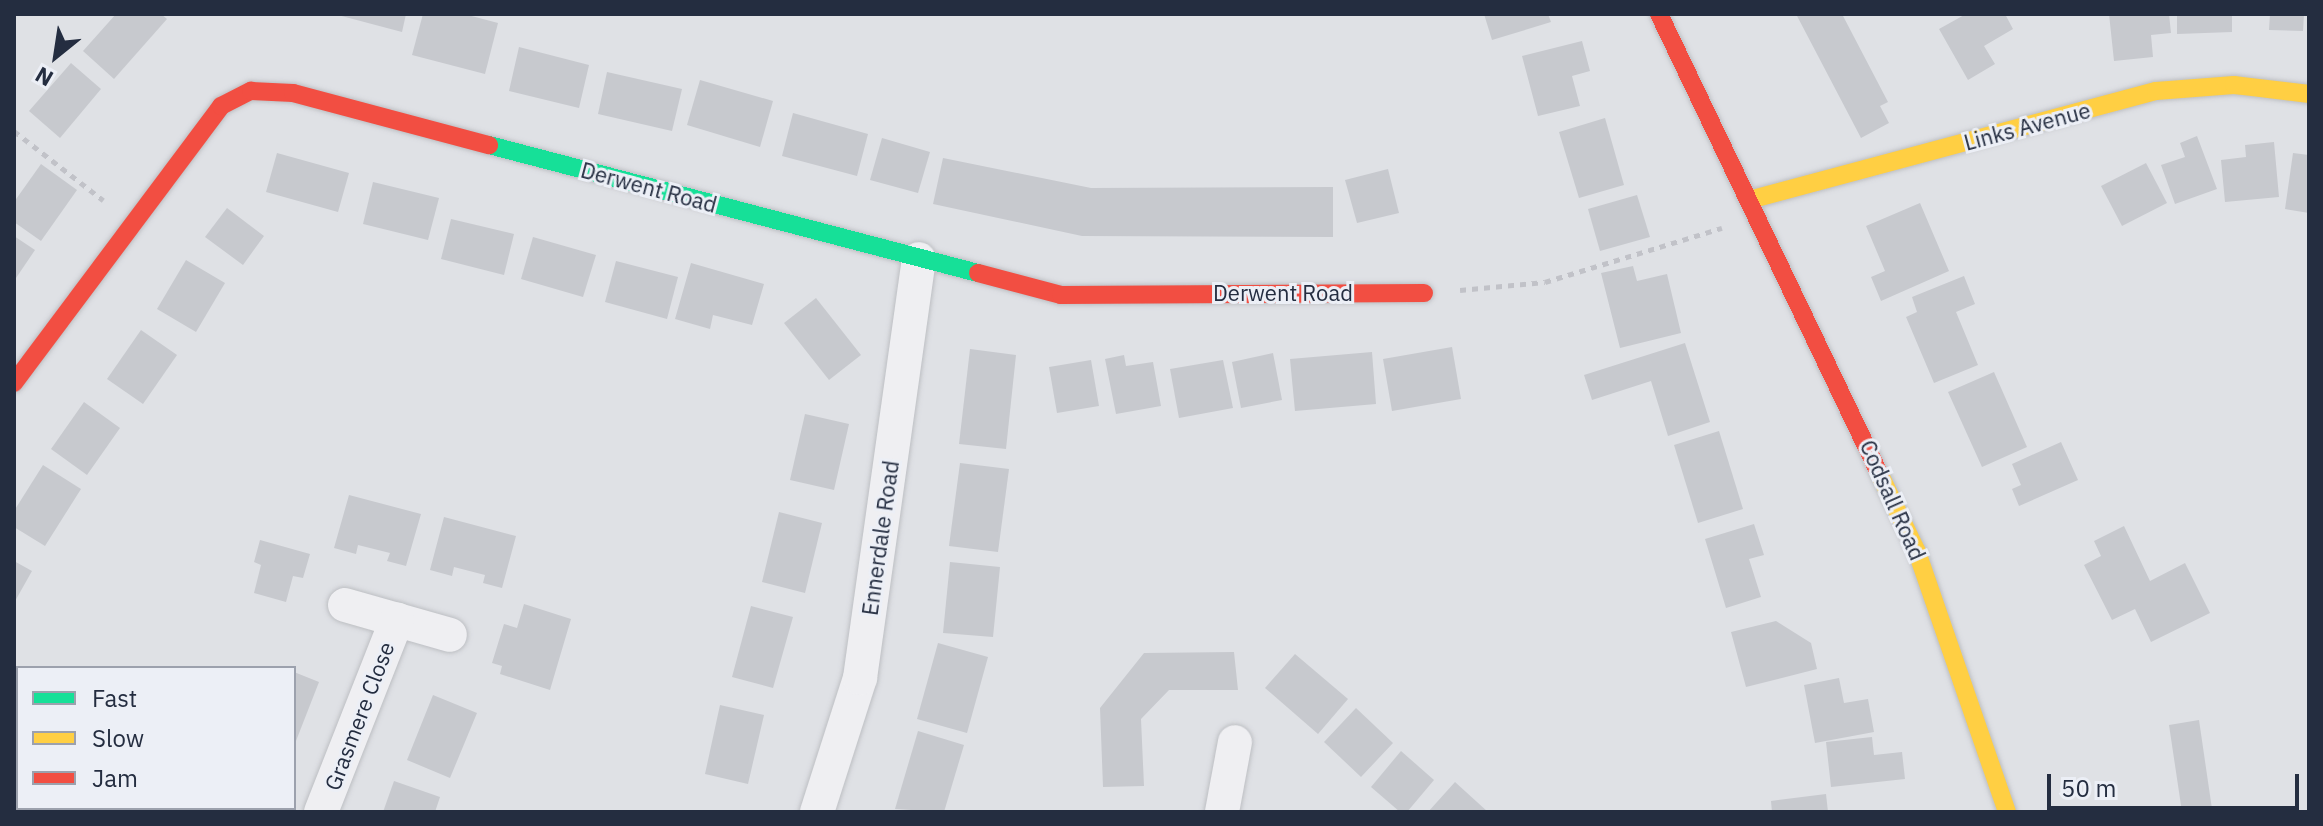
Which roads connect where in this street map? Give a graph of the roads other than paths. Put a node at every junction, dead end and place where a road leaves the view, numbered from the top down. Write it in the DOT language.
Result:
graph roads {
  1 [pos="1659,14"];
  2 [pos="2309,94"];
  3 [pos="1749,200"];
  4 [pos="919,259"];
  5 [pos="1424,293"];
  6 [pos="14,383"];
  7 [pos="345,605"];
  8 [pos="397,619"];
  9 [pos="450,635"];
  10 [pos="1235,742"];
  11 [pos="1226,811"];
  12 [pos="321,812"];
  13 [pos="817,812"];
  14 [pos="2007,812"];
  1 -- 3 [label="street, Codsall Road"];
  2 -- 3 [label="street, Links Avenue"];
  3 -- 14 [label="street, Codsall Road"];
  4 -- 5 [label="street, Derwent Road"];
  4 -- 6 [label="street, Derwent Road"];
  4 -- 13 [label="street, Ennerdale Road"];
  7 -- 8 [label="street, Grasmere Close"];
  8 -- 9 [label="street, Grasmere Close"];
  8 -- 12 [label="street, Grasmere Close"];
  10 -- 11 [label="street"];
}
